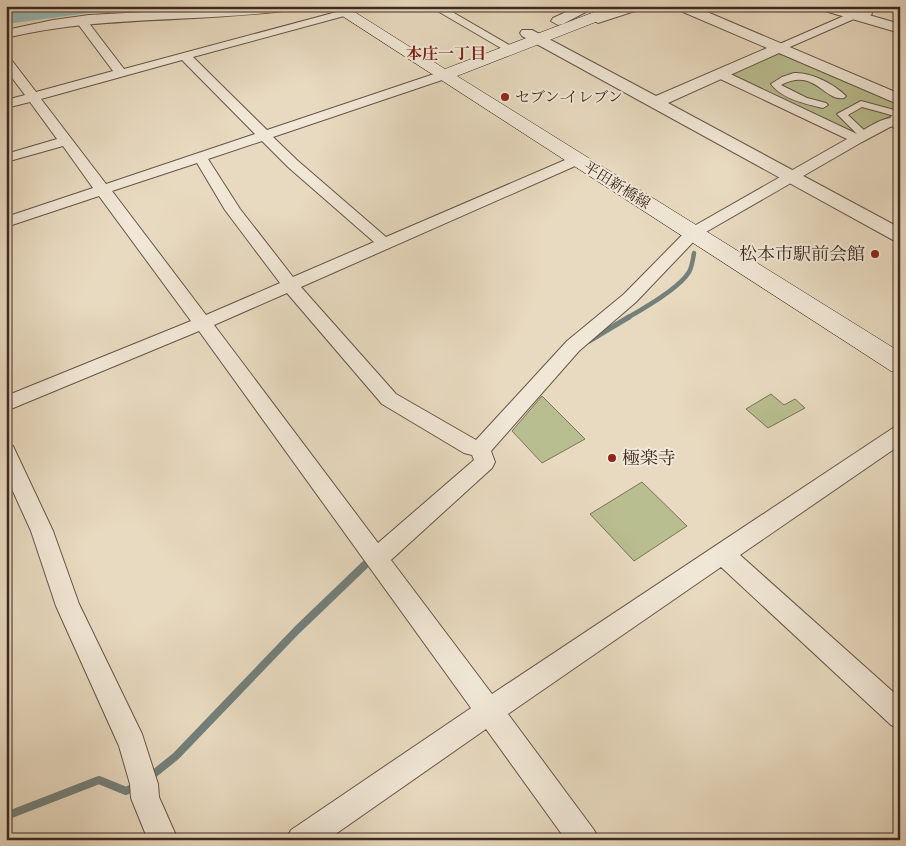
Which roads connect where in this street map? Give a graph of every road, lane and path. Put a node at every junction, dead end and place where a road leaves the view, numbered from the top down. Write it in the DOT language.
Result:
graph roads {
  1 [pos="292,6"];
  2 [pos="590,6"];
  3 [pos="602,6"];
  4 [pos="624,6"];
  5 [pos="636,6"];
  6 [pos="681,6"];
  7 [pos="823,6"];
  8 [pos="438,7"];
  9 [pos="339,9"];
  10 [pos="855,11"];
  11 [pos="82,20"];
  12 [pos="558,21"];
  13 [pos="900,22"];
  14 [pos="576,25"];
  15 [pos="900,29"];
  16 [pos="6,34"];
  17 [pos="532,36"];
  18 [pos="504,46"];
  19 [pos="779,48"];
  20 [pos="185,56"];
  21 [pos="6,61"];
  22 [pos="438,71"];
  23 [pos="121,73"];
  24 [pos="720,74"];
  25 [pos="34,96"];
  26 [pos="841,96"];
  27 [pos="654,103"];
  28 [pos="6,104"];
  29 [pos="861,104"];
  30 [pos="823,105"];
  31 [pos="842,114"];
  32 [pos="898,115"];
  33 [pos="859,135"];
  34 [pos="264,136"];
  35 [pos="66,141"];
  36 [pos="200,157"];
  37 [pos="6,158"];
  38 [pos="577,160"];
  39 [pos="791,176"];
  40 [pos="104,189"];
  41 [pos="6,222"];
  42 [pos="693,233"];
  43 [pos="898,233"];
  44 [pos="385,244"];
  45 [pos="290,285"];
  46 [pos="203,323"];
  47 [pos="900,364"];
  48 [pos="6,404"];
  49 [pos="900,434"];
  50 [pos="6,452"];
  51 [pos="482,452"];
  52 [pos="374,554"];
  53 [pos="723,554"];
  54 [pos="488,711"];
  55 [pos="900,716"];
  56 [pos="163,840"];
  57 [pos="301,840"];
  58 [pos="584,840"];
  1 -- 11 [label="street"];
  2 -- 12 [label="street"];
  3 -- 12 [label="main road"];
  4 -- 14 [label="main road"];
  5 -- 14 [label="street"];
  6 -- 19 [label="street"];
  7 -- 10 [label="street"];
  8 -- 18 [label="street"];
  9 -- 20 [label="street"];
  9 -- 22 [label="main road, 平田新橋線"];
  10 -- 13 [label="street"];
  10 -- 15 [label="street"];
  10 -- 19 [label="street"];
  11 -- 16 [label="street"];
  11 -- 23 [label="street"];
  12 -- 17 [label="main road"];
  14 -- 17 [label="main road"];
  17 -- 18 [label="main road"];
  17 -- 27 [label="street"];
  18 -- 22 [label="main road"];
  19 -- 24 [label="street"];
  19 -- 32 [label="street"];
  20 -- 23 [label="street"];
  20 -- 34 [label="street"];
  21 -- 25 [label="street"];
  22 -- 34 [label="street"];
  22 -- 38 [label="main road, 平田新橋線"];
  23 -- 25 [label="street"];
  24 -- 27 [label="street"];
  24 -- 33 [label="street"];
  25 -- 28 [label="street"];
  25 -- 35 [label="street"];
  26 -- 29 [label="street"];
  26 -- 30 [label="street"];
  26 -- 30 [label="street"];
  27 -- 39 [label="street"];
  29 -- 31 [label="street"];
  29 -- 32 [label="street"];
  30 -- 31 [label="street"];
  31 -- 33 [label="street"];
  32 -- 33 [label="street"];
  33 -- 39 [label="street"];
  34 -- 36 [label="street"];
  34 -- 44 [label="street"];
  35 -- 37 [label="street"];
  35 -- 40 [label="street"];
  36 -- 40 [label="street"];
  36 -- 45 [label="street"];
  38 -- 42 [label="main road, 平田新橋線"];
  38 -- 44 [label="street"];
  39 -- 42 [label="street"];
  39 -- 43 [label="street"];
  40 -- 41 [label="street"];
  40 -- 46 [label="street"];
  42 -- 47 [label="main road, 平田新橋線"];
  42 -- 51 [label="street"];
  44 -- 45 [label="street"];
  45 -- 46 [label="street"];
  45 -- 51 [label="street"];
  46 -- 48 [label="street"];
  46 -- 52 [label="street"];
  49 -- 53 [label="street"];
  50 -- 56 [label="street"];
  51 -- 52 [label="street"];
  52 -- 54 [label="street"];
  53 -- 54 [label="street"];
  53 -- 55 [label="street"];
  54 -- 57 [label="street"];
  54 -- 58 [label="street"];
}
